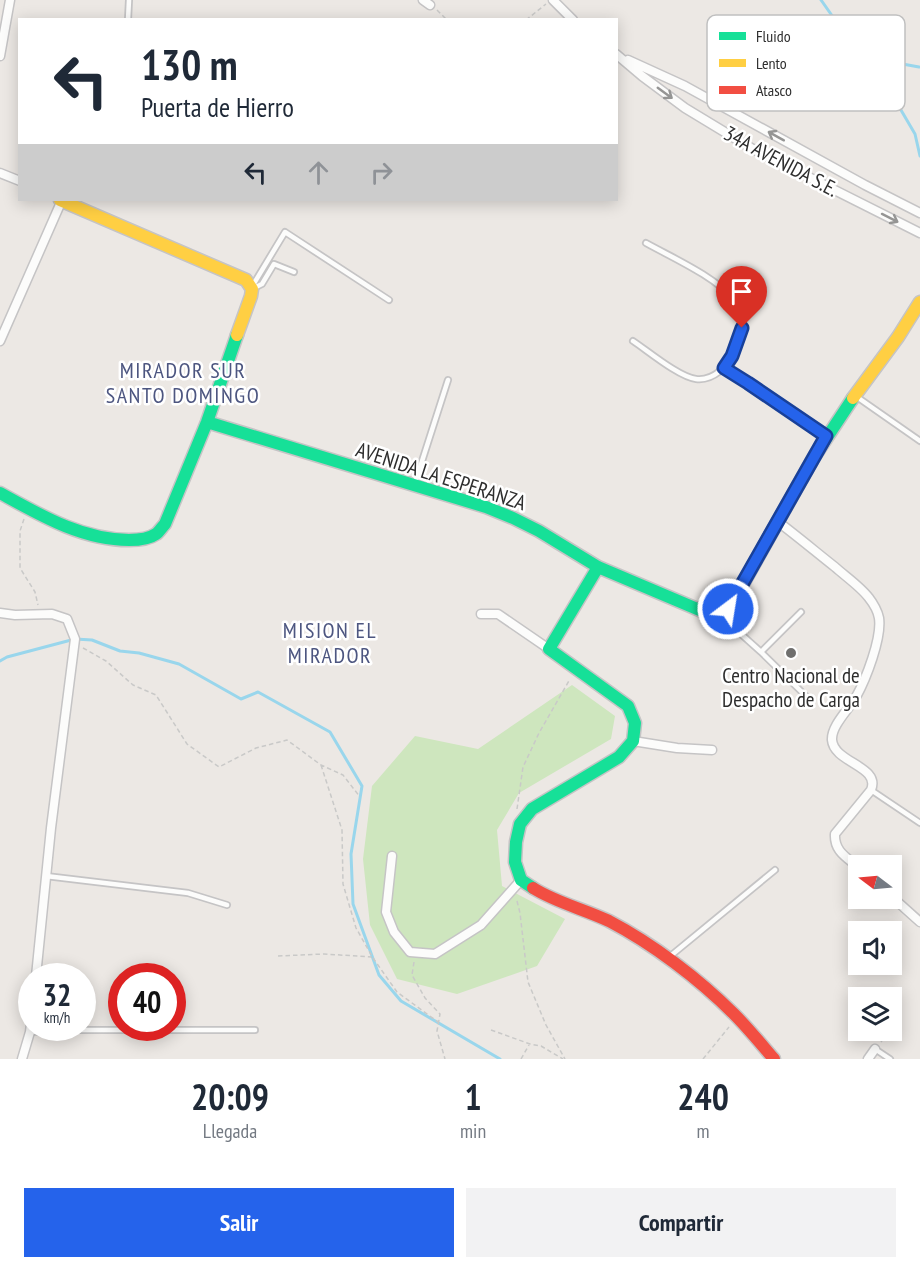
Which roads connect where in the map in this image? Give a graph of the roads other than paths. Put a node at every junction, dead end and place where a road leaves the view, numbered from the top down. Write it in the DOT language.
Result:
graph roads {
  1 [pos="10,0"];
  2 [pos="129,0"];
  3 [pos="554,0"];
  4 [pos="128,18"];
  5 [pos="571,18"];
  6 [pos="618,55"];
  7 [pos="0,56"];
  8 [pos="707,98"];
  9 [pos="730,111"];
  10 [pos="0,172"];
  11 [pos="18,180"];
  12 [pos="865,185"];
  13 [pos="856,200"];
  14 [pos="61,201"];
  15 [pos="63,201"];
  16 [pos="920,213"];
  17 [pos="920,233"];
  18 [pos="646,243"];
  19 [pos="294,272"];
  20 [pos="251,288"];
  21 [pos="389,300"];
  22 [pos="920,302"];
  23 [pos="0,341"];
  24 [pos="633,341"];
  25 [pos="724,368"];
  26 [pos="448,380"];
  27 [pos="854,395"];
  28 [pos="207,422"];
  29 [pos="826,436"];
  30 [pos="920,441"];
  31 [pos="414,486"];
  32 [pos="0,493"];
  33 [pos="777,521"];
  34 [pos="598,567"];
  35 [pos="801,612"];
  36 [pos="0,613"];
  37 [pos="481,614"];
  38 [pos="720,615"];
  39 [pos="549,649"];
  40 [pos="761,652"];
  41 [pos="810,700"];
  42 [pos="633,741"];
  43 [pos="712,750"];
  44 [pos="870,790"];
  45 [pos="920,823"];
  46 [pos="392,856"];
  47 [pos="848,859"];
  48 [pos="775,870"];
  49 [pos="46,876"];
  50 [pos="517,884"];
  51 [pos="227,905"];
  52 [pos="902,906"];
  53 [pos="920,922"];
  54 [pos="668,958"];
  55 [pos="37,963"];
  56 [pos="96,1030"];
  57 [pos="255,1030"];
  58 [pos="27,1041"];
  59 [pos="875,1049"];
  60 [pos="22,1059"];
  61 [pos="774,1059"];
  62 [pos="868,1059"];
  63 [pos="890,1059"];
  1 -- 7 [label="street"];
  2 -- 4 [label="lane"];
  3 -- 5 [label="street"];
  8 -- 6 [label="street, 34A AVENIDA S.E., one-way"];
  6 -- 13 [label="street, 34A AVENIDA S.E., one-way"];
  12 -- 9 [label="street, 34A AVENIDA S.E., one-way"];
  10 -- 11 [label="street"];
  12 -- 13 [label="street"];
  12 -- 16 [label="street, 34A AVENIDA S.E."];
  13 -- 17 [label="street, 34A AVENIDA S.E., one-way"];
  14 -- 23 [label="street"];
  15 -- 20 [label="street"];
  18 -- 25 [label="lane"];
  19 -- 20 [label="lane"];
  20 -- 21 [label="lane"];
  20 -- 28 [label="street"];
  22 -- 27 [label="street"];
  24 -- 25 [label="lane"];
  25 -- 29 [label="lane"];
  26 -- 31 [label="lane"];
  27 -- 29 [label="street"];
  27 -- 30 [label="lane"];
  28 -- 31 [label="street, AVENIDA LA ESPERANZA"];
  28 -- 32 [label="street"];
  29 -- 33 [label="street"];
  31 -- 34 [label="street, AVENIDA LA ESPERANZA"];
  33 -- 38 [label="street"];
  33 -- 44 [label="street"];
  34 -- 38 [label="street, AVENIDA LA ESPERANZA"];
  34 -- 39 [label="street"];
  35 -- 40 [label="lane"];
  36 -- 49 [label="street"];
  37 -- 39 [label="street"];
  38 -- 40 [label="lane"];
  39 -- 42 [label="street"];
  40 -- 41 [label="lane"];
  42 -- 43 [label="street"];
  42 -- 50 [label="street"];
  44 -- 45 [label="lane"];
  44 -- 47 [label="street"];
  46 -- 50 [label="street"];
  48 -- 54 [label="lane"];
  49 -- 51 [label="lane"];
  49 -- 55 [label="street"];
  50 -- 54 [label="street"];
  52 -- 53 [label="street"];
  54 -- 61 [label="street"];
  56 -- 57 [label="lane"];
  58 -- 60 [label="street"];
  59 -- 62 [label="street"];
  59 -- 63 [label="lane"];
}
